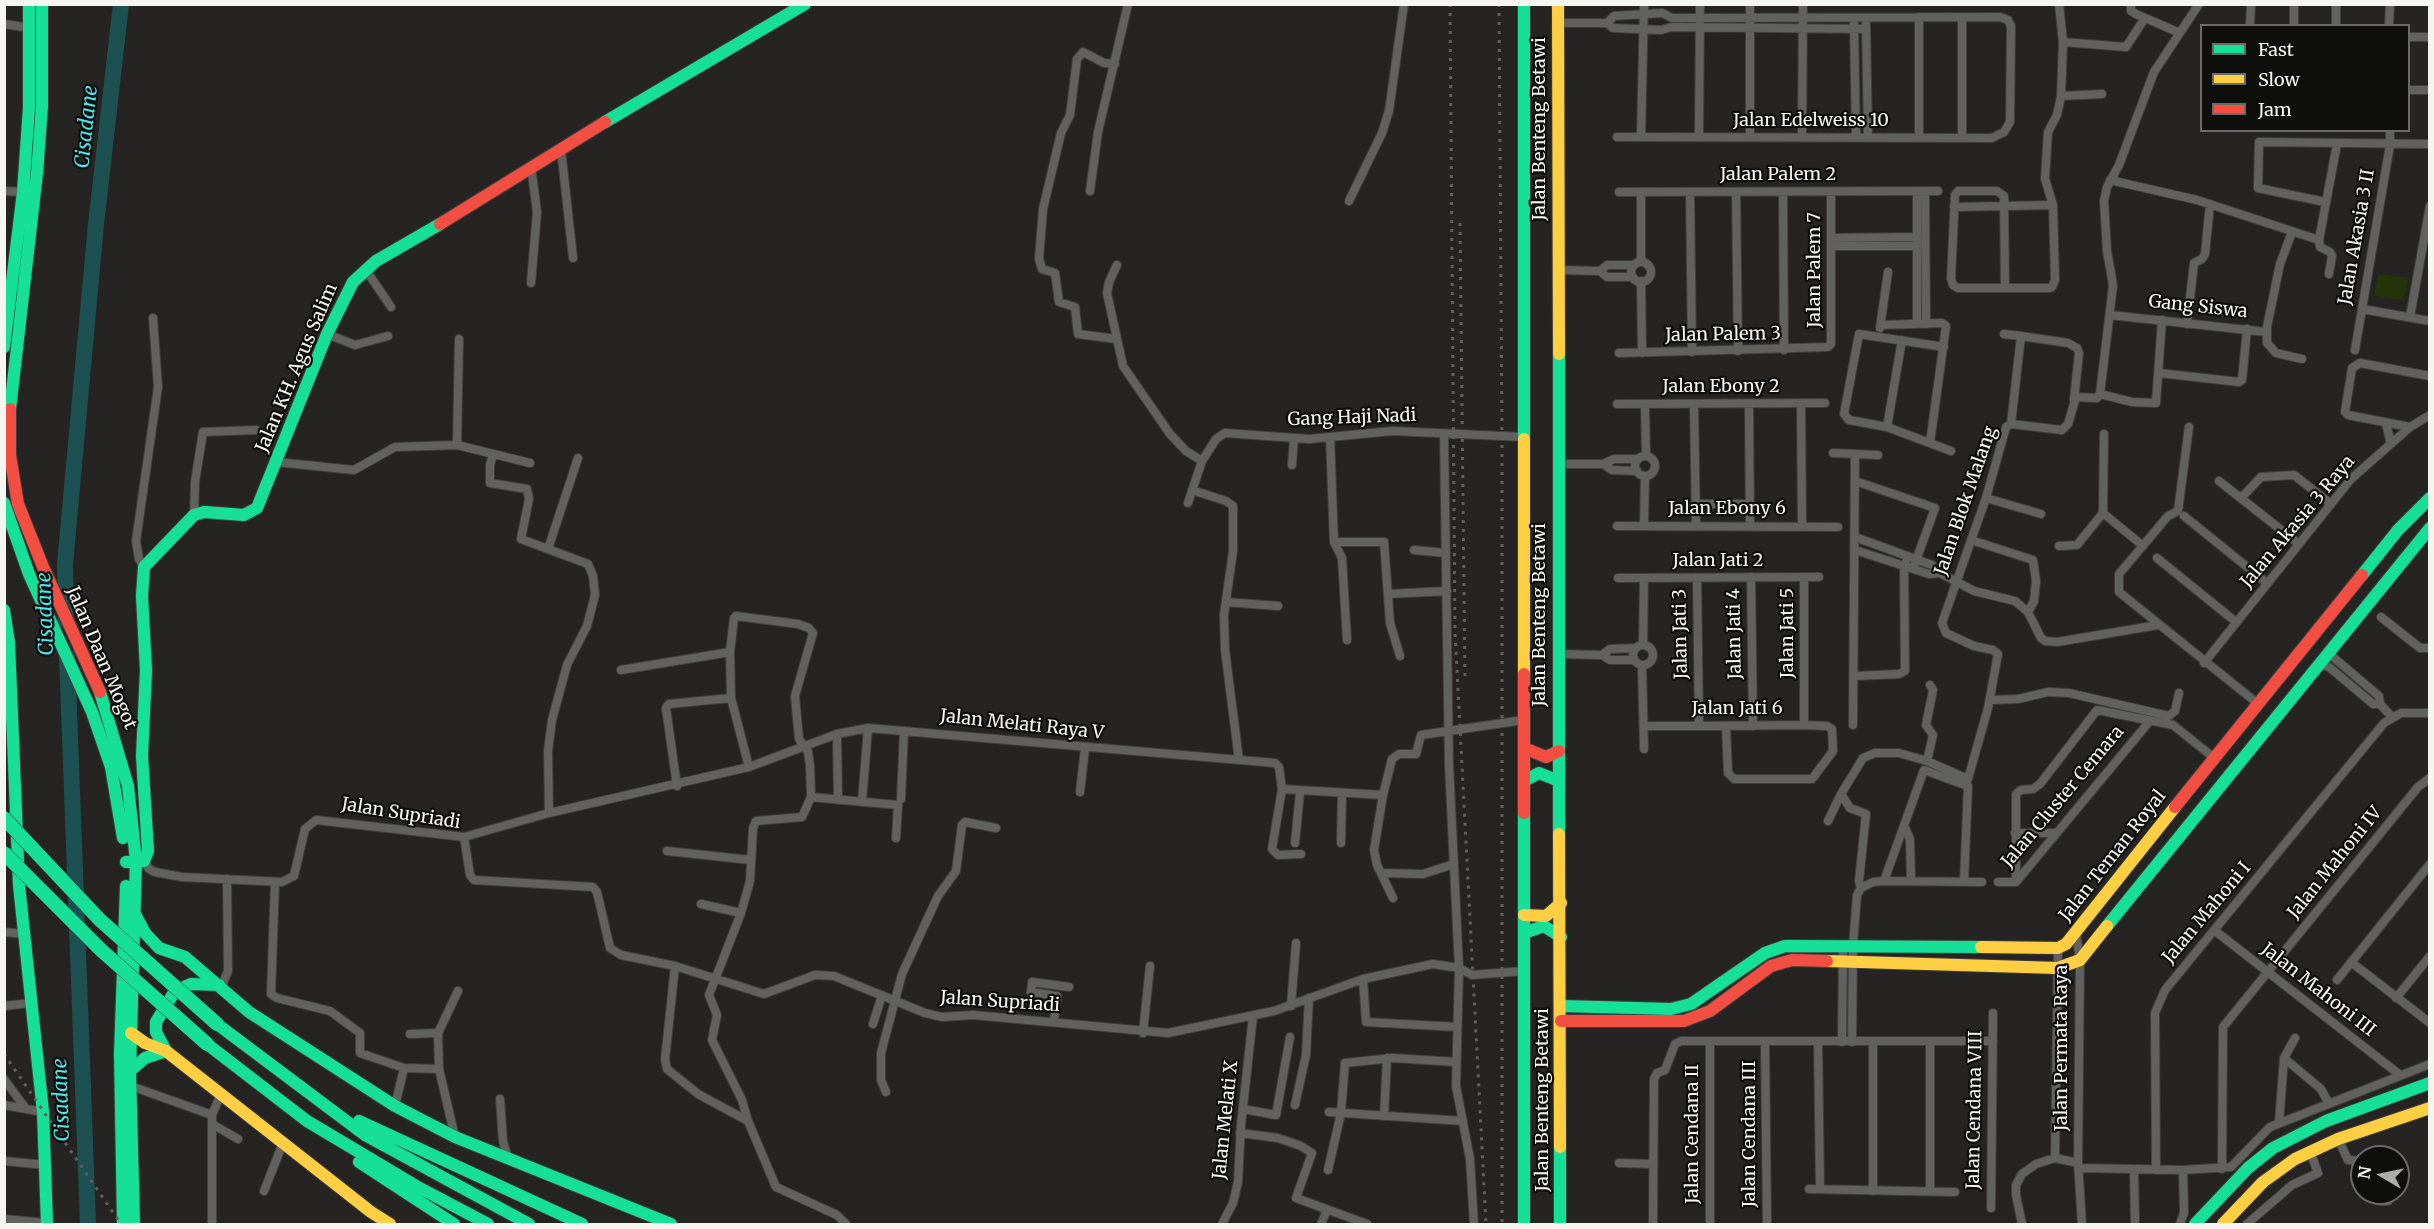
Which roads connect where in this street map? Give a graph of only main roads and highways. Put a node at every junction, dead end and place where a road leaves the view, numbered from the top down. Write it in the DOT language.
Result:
graph roads {
  1 [pos="29,4"];
  2 [pos="42,4"];
  3 [pos="805,4"];
  4 [pos="1524,4"];
  5 [pos="1558,4"];
  6 [pos="7,300"];
  7 [pos="4,347"];
  8 [pos="9,380"];
  9 [pos="7,422"];
  10 [pos="2430,498"];
  11 [pos="4,503"];
  12 [pos="2430,528"];
  13 [pos="2384,567"];
  14 [pos="4,610"];
  15 [pos="9,740"];
  16 [pos="1524,748"];
  17 [pos="1559,751"];
  18 [pos="1524,781"];
  19 [pos="1559,781"];
  20 [pos="2193,786"];
  21 [pos="2207,798"];
  22 [pos="4,819"];
  23 [pos="4,853"];
  24 [pos="135,861"];
  25 [pos="1561,903"];
  26 [pos="135,914"];
  27 [pos="1524,915"];
  28 [pos="1524,933"];
  29 [pos="1561,937"];
  30 [pos="1793,945"];
  31 [pos="1792,960"];
  32 [pos="222,985"];
  33 [pos="1561,1006"];
  34 [pos="1601,1007"];
  35 [pos="1561,1021"];
  36 [pos="1601,1022"];
  37 [pos="131,1033"];
  38 [pos="166,1051"];
  39 [pos="130,1078"];
  40 [pos="2430,1083"];
  41 [pos="321,1103"];
  42 [pos="2430,1108"];
  43 [pos="307,1121"];
  44 [pos="47,1224"];
  45 [pos="123,1224"];
  46 [pos="134,1224"];
  47 [pos="390,1224"];
  48 [pos="454,1224"];
  49 [pos="488,1224"];
  50 [pos="529,1224"];
  51 [pos="582,1224"];
  52 [pos="671,1224"];
  53 [pos="1524,1224"];
  54 [pos="1560,1224"];
  55 [pos="2195,1224"];
  56 [pos="2223,1224"];
  1 -- 6 [label="main road"];
  2 -- 8 [label="main road, Jalan Daan Mogot"];
  3 -- 24 [label="main road, Jalan KH. Agus Salim"];
  4 -- 16 [label="main road, Jalan Benteng Betawi"];
  5 -- 17 [label="main road, Jalan Benteng Betawi"];
  6 -- 7 [label="main road"];
  8 -- 9 [label="main road, Jalan Daan Mogot"];
  9 -- 24 [label="main road, Jalan Daan Mogot"];
  10 -- 13 [label="main road, Jalan Teman Royal"];
  11 -- 24 [label="main road, Jalan Daan Mogot"];
  12 -- 13 [label="main road, Jalan Teman Royal"];
  13 -- 20 [label="main road, Jalan Teman Royal"];
  13 -- 21 [label="main road, Jalan Teman Royal"];
  14 -- 15 [label="main road"];
  15 -- 44 [label="main road"];
  16 -- 17 [label="main road"];
  16 -- 18 [label="main road, Jalan Benteng Betawi"];
  17 -- 19 [label="main road, Jalan Benteng Betawi"];
  18 -- 19 [label="main road"];
  18 -- 27 [label="main road, Jalan Benteng Betawi"];
  19 -- 25 [label="main road, Jalan Benteng Betawi"];
  20 -- 21 [label="main road"];
  20 -- 30 [label="main road, Jalan Teman Royal"];
  21 -- 31 [label="main road, Jalan Teman Royal"];
  22 -- 41 [label="main road, bridge"];
  23 -- 43 [label="main road, bridge"];
  24 -- 26 [label="main road, Jalan Daan Mogot"];
  24 -- 45 [label="main road, Jalan Daan Mogot"];
  25 -- 27 [label="main road"];
  25 -- 29 [label="main road, Jalan Benteng Betawi"];
  26 -- 32 [label="main road"];
  26 -- 37 [label="main road, Jalan Daan Mogot"];
  27 -- 28 [label="main road, Jalan Benteng Betawi"];
  28 -- 29 [label="main road"];
  28 -- 53 [label="main road, Jalan Benteng Betawi"];
  29 -- 33 [label="main road, Jalan Benteng Betawi"];
  30 -- 31 [label="main road"];
  30 -- 34 [label="main road, Jalan Teman Royal"];
  31 -- 36 [label="main road"];
  32 -- 38 [label="main road"];
  32 -- 52 [label="main road"];
  33 -- 34 [label="main road, Jalan Teman Royal"];
  33 -- 35 [label="main road, Jalan Benteng Betawi"];
  34 -- 36 [label="main road"];
  35 -- 36 [label="main road"];
  35 -- 54 [label="main road, Jalan Benteng Betawi"];
  37 -- 38 [label="main road"];
  37 -- 39 [label="main road, Jalan Daan Mogot"];
  38 -- 39 [label="main road"];
  38 -- 47 [label="main road"];
  39 -- 46 [label="main road, Jalan Daan Mogot"];
  40 -- 55 [label="main road"];
  41 -- 50 [label="main road"];
  41 -- 51 [label="main road"];
  42 -- 56 [label="main road"];
  43 -- 48 [label="main road"];
  43 -- 49 [label="main road"];
}
